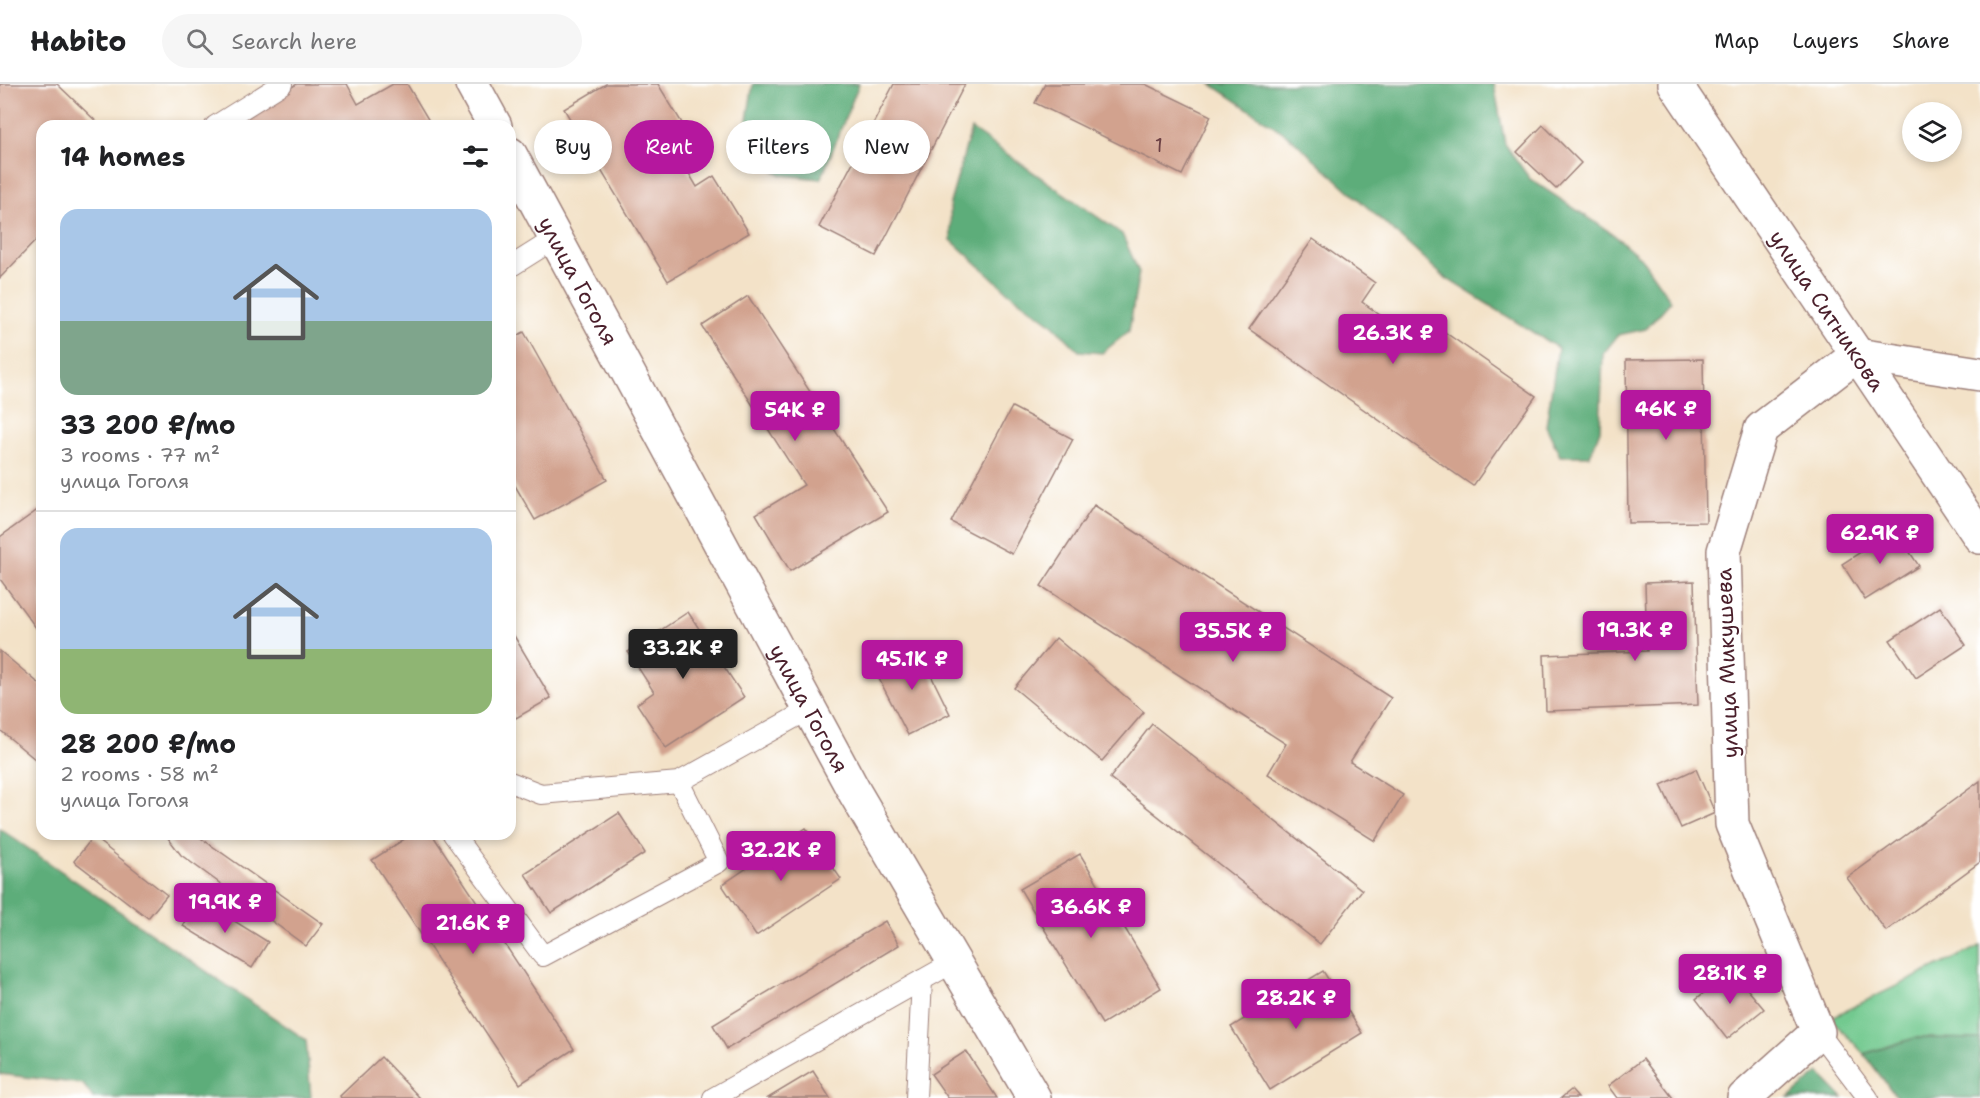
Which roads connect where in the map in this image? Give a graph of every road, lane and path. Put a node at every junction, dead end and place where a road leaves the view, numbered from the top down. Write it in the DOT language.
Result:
graph roads {
  1 [pos="282,84"];
  2 [pos="472,84"];
  3 [pos="1675,84"];
  4 [pos="225,120"];
  5 [pos="492,120"];
  6 [pos="516,165"];
  7 [pos="556,238"];
  8 [pos="516,263"];
  9 [pos="1857,355"];
  10 [pos="1980,374"];
  11 [pos="1980,537"];
  12 [pos="810,709"];
  13 [pos="679,782"];
  14 [pos="516,784"];
  15 [pos="457,840"];
  16 [pos="954,962"];
  17 [pos="922,980"];
  18 [pos="1818,1032"];
  19 [pos="713,1098"];
  20 [pos="916,1098"];
  21 [pos="1034,1098"];
  22 [pos="1744,1098"];
  23 [pos="1868,1098"];
  1 -- 4 [label="lane"];
  2 -- 5 [label="street"];
  3 -- 9 [label="street, улица Ситникова"];
  6 -- 7 [label="street, улица Гоголя"];
  7 -- 8 [label="lane"];
  7 -- 12 [label="street, улица Гоголя"];
  9 -- 10 [label="street"];
  9 -- 11 [label="street, улица Ситникова"];
  9 -- 18 [label="street, улица Микушева"];
  12 -- 13 [label="lane"];
  12 -- 16 [label="street, улица Гоголя"];
  13 -- 14 [label="lane"];
  13 -- 15 [label="lane"];
  16 -- 17 [label="lane"];
  16 -- 21 [label="street, улица Гоголя"];
  17 -- 19 [label="lane"];
  17 -- 20 [label="lane"];
  18 -- 22 [label="street"];
  18 -- 23 [label="lane"];
}
